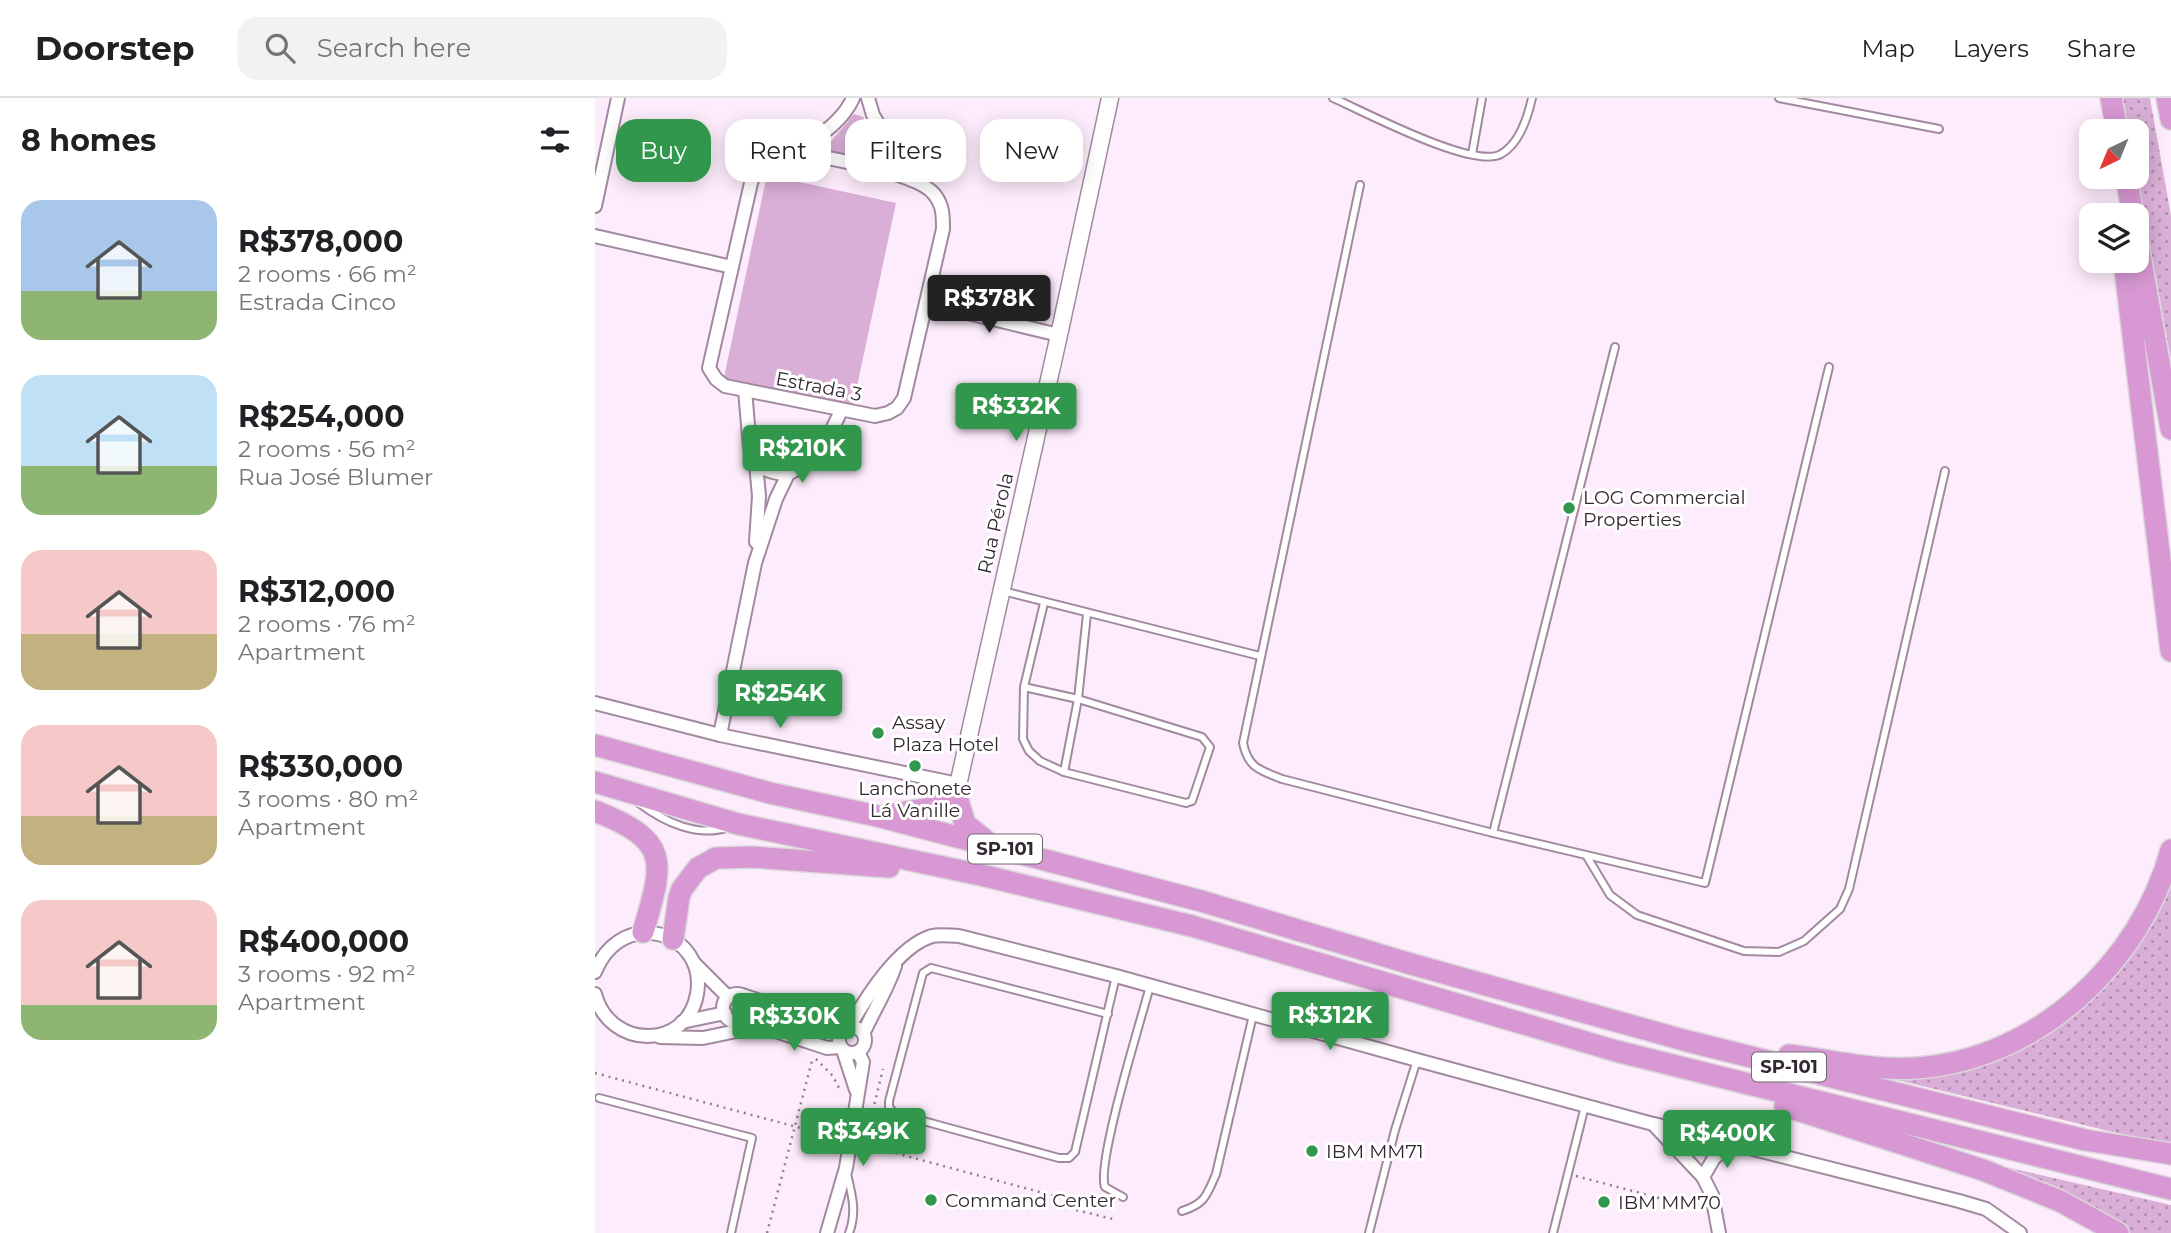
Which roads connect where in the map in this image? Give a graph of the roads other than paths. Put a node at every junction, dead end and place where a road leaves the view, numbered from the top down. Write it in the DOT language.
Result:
graph roads {
  1 [pos="618,98"];
  2 [pos="868,98"];
  3 [pos="1110,98"];
  4 [pos="1333,98"];
  5 [pos="1482,98"];
  6 [pos="1532,98"];
  7 [pos="1779,98"];
  8 [pos="2111,98"];
  9 [pos="2167,98"];
  10 [pos="851,103"];
  11 [pos="873,115"];
  12 [pos="875,119"];
  13 [pos="2115,119"];
  14 [pos="2171,119"];
  15 [pos="831,127"];
  16 [pos="1939,130"];
  17 [pos="1472,154"];
  18 [pos="751,182"];
  19 [pos="915,182"];
  20 [pos="1360,185"];
  21 [pos="595,206"];
  22 [pos="595,236"];
  23 [pos="732,267"];
  24 [pos="2125,273"];
  25 [pos="2143,273"];
  26 [pos="926,303"];
  27 [pos="1059,335"];
  28 [pos="1615,348"];
  29 [pos="1829,367"];
  30 [pos="745,390"];
  31 [pos="841,411"];
  32 [pos="2171,429"];
  33 [pos="756,464"];
  34 [pos="1945,471"];
  35 [pos="788,474"];
  36 [pos="755,563"];
  37 [pos="1001,591"];
  38 [pos="1044,603"];
  39 [pos="1087,614"];
  40 [pos="2171,651"];
  41 [pos="1260,656"];
  42 [pos="1024,687"];
  43 [pos="1078,699"];
  44 [pos="595,703"];
  45 [pos="720,735"];
  46 [pos="595,745"];
  47 [pos="1065,772"];
  48 [pos="595,782"];
  49 [pos="957,789"];
  50 [pos="595,811"];
  51 [pos="877,816"];
  52 [pos="1493,833"];
  53 [pos="1008,850"];
  54 [pos="2171,850"];
  55 [pos="1586,855"];
  56 [pos="981,875"];
  57 [pos="643,932"];
  58 [pos="673,939"];
  59 [pos="691,960"];
  60 [pos="896,962"];
  61 [pos="595,972"];
  62 [pos="1116,976"];
  63 [pos="1150,986"];
  64 [pos="595,994"];
  65 [pos="745,996"];
  66 [pos="728,997"];
  67 [pos="725,1013"];
  68 [pos="1254,1013"];
  69 [pos="1108,1014"];
  70 [pos="744,1020"];
  71 [pos="682,1022"];
  72 [pos="766,1028"];
  73 [pos="847,1028"];
  74 [pos="864,1032"];
  75 [pos="653,1037"];
  76 [pos="1687,1041"];
  77 [pos="842,1048"];
  78 [pos="1616,1051"];
  79 [pos="858,1052"];
  80 [pos="1417,1060"];
  81 [pos="851,1097"];
  82 [pos="599,1098"];
  83 [pos="1585,1106"];
  84 [pos="1653,1124"];
  85 [pos="1731,1145"];
  86 [pos="2171,1154"];
  87 [pos="846,1168"];
  88 [pos="1703,1177"];
  89 [pos="2171,1189"];
  90 [pos="1123,1197"];
  91 [pos="1182,1211"];
  92 [pos="731,1233"];
  93 [pos="827,1233"];
  94 [pos="849,1233"];
  95 [pos="1370,1233"];
  96 [pos="1553,1233"];
  97 [pos="1719,1233"];
  98 [pos="2020,1233"];
  99 [pos="2119,1233"];
  1 -- 21 [label="street"];
  2 -- 11 [label="street"];
  3 -- 27 [label="street, Rua Pérola"];
  4 -- 17 [label="lane"];
  5 -- 17 [label="lane"];
  6 -- 17 [label="lane"];
  7 -- 16 [label="lane"];
  8 -- 13 [label="highway"];
  9 -- 14 [label="highway"];
  10 -- 11 [label="street"];
  10 -- 15 [label="street"];
  11 -- 12 [label="street"];
  18 -- 23 [label="street, Estrada 3"];
  19 -- 26 [label="street, Estrada 3"];
  20 -- 41 [label="lane"];
  22 -- 23 [label="street"];
  23 -- 30 [label="street, Estrada 3"];
  24 -- 40 [label="highway"];
  25 -- 32 [label="highway"];
  26 -- 27 [label="street"];
  26 -- 31 [label="street, Estrada 3"];
  27 -- 37 [label="street, Rua Pérola"];
  28 -- 52 [label="lane"];
  29 -- 55 [label="lane"];
  30 -- 31 [label="street, Estrada 3"];
  30 -- 33 [label="street"];
  31 -- 35 [label="street"];
  33 -- 35 [label="street"];
  33 -- 36 [label="street"];
  34 -- 55 [label="lane"];
  35 -- 36 [label="street"];
  36 -- 45 [label="street"];
  37 -- 38 [label="lane"];
  37 -- 49 [label="street, Rua Pérola"];
  38 -- 39 [label="lane"];
  38 -- 42 [label="lane"];
  39 -- 41 [label="lane"];
  39 -- 43 [label="lane"];
  41 -- 52 [label="lane"];
  42 -- 43 [label="lane"];
  42 -- 47 [label="lane"];
  43 -- 47 [label="lane"];
  43 -- 47 [label="lane"];
  44 -- 45 [label="street"];
  45 -- 49 [label="street"];
  46 -- 51 [label="highway, SP-101"];
  48 -- 56 [label="highway, SP-101"];
  49 -- 51 [label="highway"];
  49 -- 53 [label="highway"];
  50 -- 57 [label="highway"];
  51 -- 53 [label="highway, SP-101"];
  52 -- 55 [label="lane"];
  53 -- 76 [label="highway, SP-101"];
  54 -- 76 [label="highway"];
  56 -- 58 [label="highway"];
  56 -- 78 [label="highway, SP-101"];
  57 -- 58 [label="street"];
  57 -- 61 [label="street"];
  58 -- 59 [label="street"];
  59 -- 66 [label="street"];
  59 -- 71 [label="street"];
  60 -- 62 [label="street"];
  60 -- 73 [label="street"];
  60 -- 74 [label="street"];
  62 -- 63 [label="street"];
  62 -- 69 [label="lane"];
  63 -- 68 [label="street"];
  63 -- 90 [label="lane"];
  64 -- 75 [label="street"];
  65 -- 66 [label="street"];
  65 -- 70 [label="street"];
  65 -- 73 [label="street"];
  66 -- 67 [label="street"];
  67 -- 70 [label="street"];
  67 -- 71 [label="street"];
  68 -- 80 [label="street"];
  68 -- 91 [label="lane"];
  69 -- 69 [label="lane"];
  70 -- 72 [label="street"];
  71 -- 75 [label="street"];
  72 -- 75 [label="street"];
  72 -- 77 [label="street"];
  73 -- 74 [label="street"];
  73 -- 77 [label="street"];
  74 -- 79 [label="street"];
  76 -- 86 [label="highway, SP-101"];
  77 -- 79 [label="street"];
  77 -- 81 [label="street"];
  78 -- 89 [label="highway, SP-101"];
  78 -- 99 [label="highway"];
  79 -- 81 [label="street"];
  80 -- 83 [label="street"];
  80 -- 95 [label="lane"];
  81 -- 87 [label="street"];
  82 -- 92 [label="lane"];
  83 -- 84 [label="street"];
  83 -- 96 [label="lane"];
  84 -- 85 [label="street"];
  84 -- 88 [label="street"];
  85 -- 88 [label="street"];
  85 -- 98 [label="street"];
  87 -- 93 [label="street"];
  87 -- 94 [label="lane"];
  88 -- 97 [label="street"];
}
